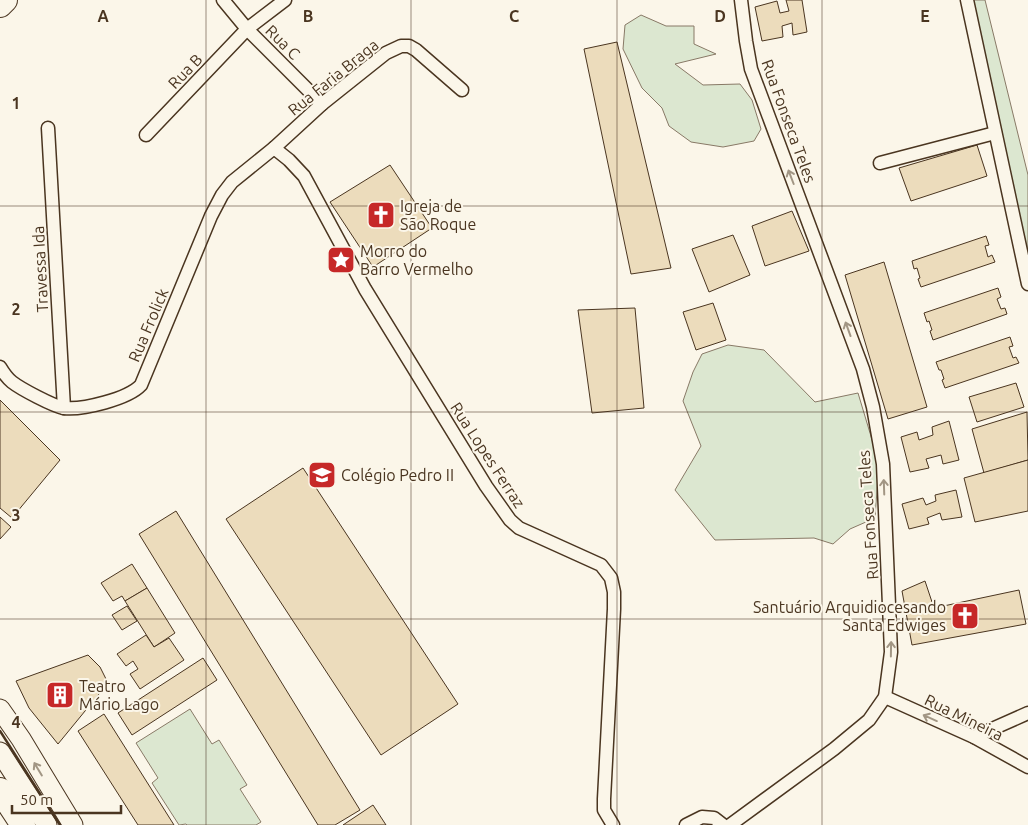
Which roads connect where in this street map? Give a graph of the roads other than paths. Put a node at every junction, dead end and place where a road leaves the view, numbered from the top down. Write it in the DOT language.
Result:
graph roads {
  1 [pos="14,0"];
  2 [pos="223,0"];
  3 [pos="284,0"];
  4 [pos="741,0"];
  5 [pos="967,0"];
  6 [pos="0,17"];
  7 [pos="247,29"];
  8 [pos="462,90"];
  9 [pos="322,104"];
  10 [pos="48,128"];
  11 [pos="995,133"];
  12 [pos="146,135"];
  13 [pos="274,148"];
  14 [pos="880,163"];
  15 [pos="1028,284"];
  16 [pos="0,367"];
  17 [pos="64,408"];
  18 [pos="885,698"];
  19 [pos="0,709"];
  20 [pos="1028,713"];
  21 [pos="974,737"];
  22 [pos="0,752"];
  23 [pos="1028,768"];
  24 [pos="0,790"];
  25 [pos="23,825"];
  26 [pos="47,825"];
  27 [pos="73,825"];
  28 [pos="613,825"];
  29 [pos="686,825"];
  30 [pos="723,825"];
  31 [pos="730,825"];
  1 -- 6 [label="street"];
  2 -- 7 [label="street, Rua C"];
  3 -- 7 [label="street, Rua B"];
  18 -- 4 [label="street, Rua Fonseca Teles, one-way"];
  5 -- 11 [label="street"];
  7 -- 9 [label="street, Rua C"];
  7 -- 12 [label="street, Rua B"];
  8 -- 9 [label="street, Rua Faria Braga"];
  9 -- 13 [label="street, Rua Faria Braga"];
  10 -- 17 [label="street, Travessa Ida"];
  11 -- 14 [label="street"];
  11 -- 15 [label="street"];
  13 -- 17 [label="street, Rua Frolick"];
  13 -- 28 [label="street, Rua Lopes Ferraz"];
  16 -- 17 [label="street"];
  21 -- 18 [label="street, Rua Mineira, one-way"];
  18 -- 31 [label="street, Rua Fonseca Teles"];
  27 -- 19 [label="street, one-way"];
  20 -- 21 [label="street"];
  21 -- 23 [label="street, Rua Mineira"];
  22 -- 26 [label="street"];
  24 -- 25 [label="highway"];
  29 -- 30 [label="street"];
}
